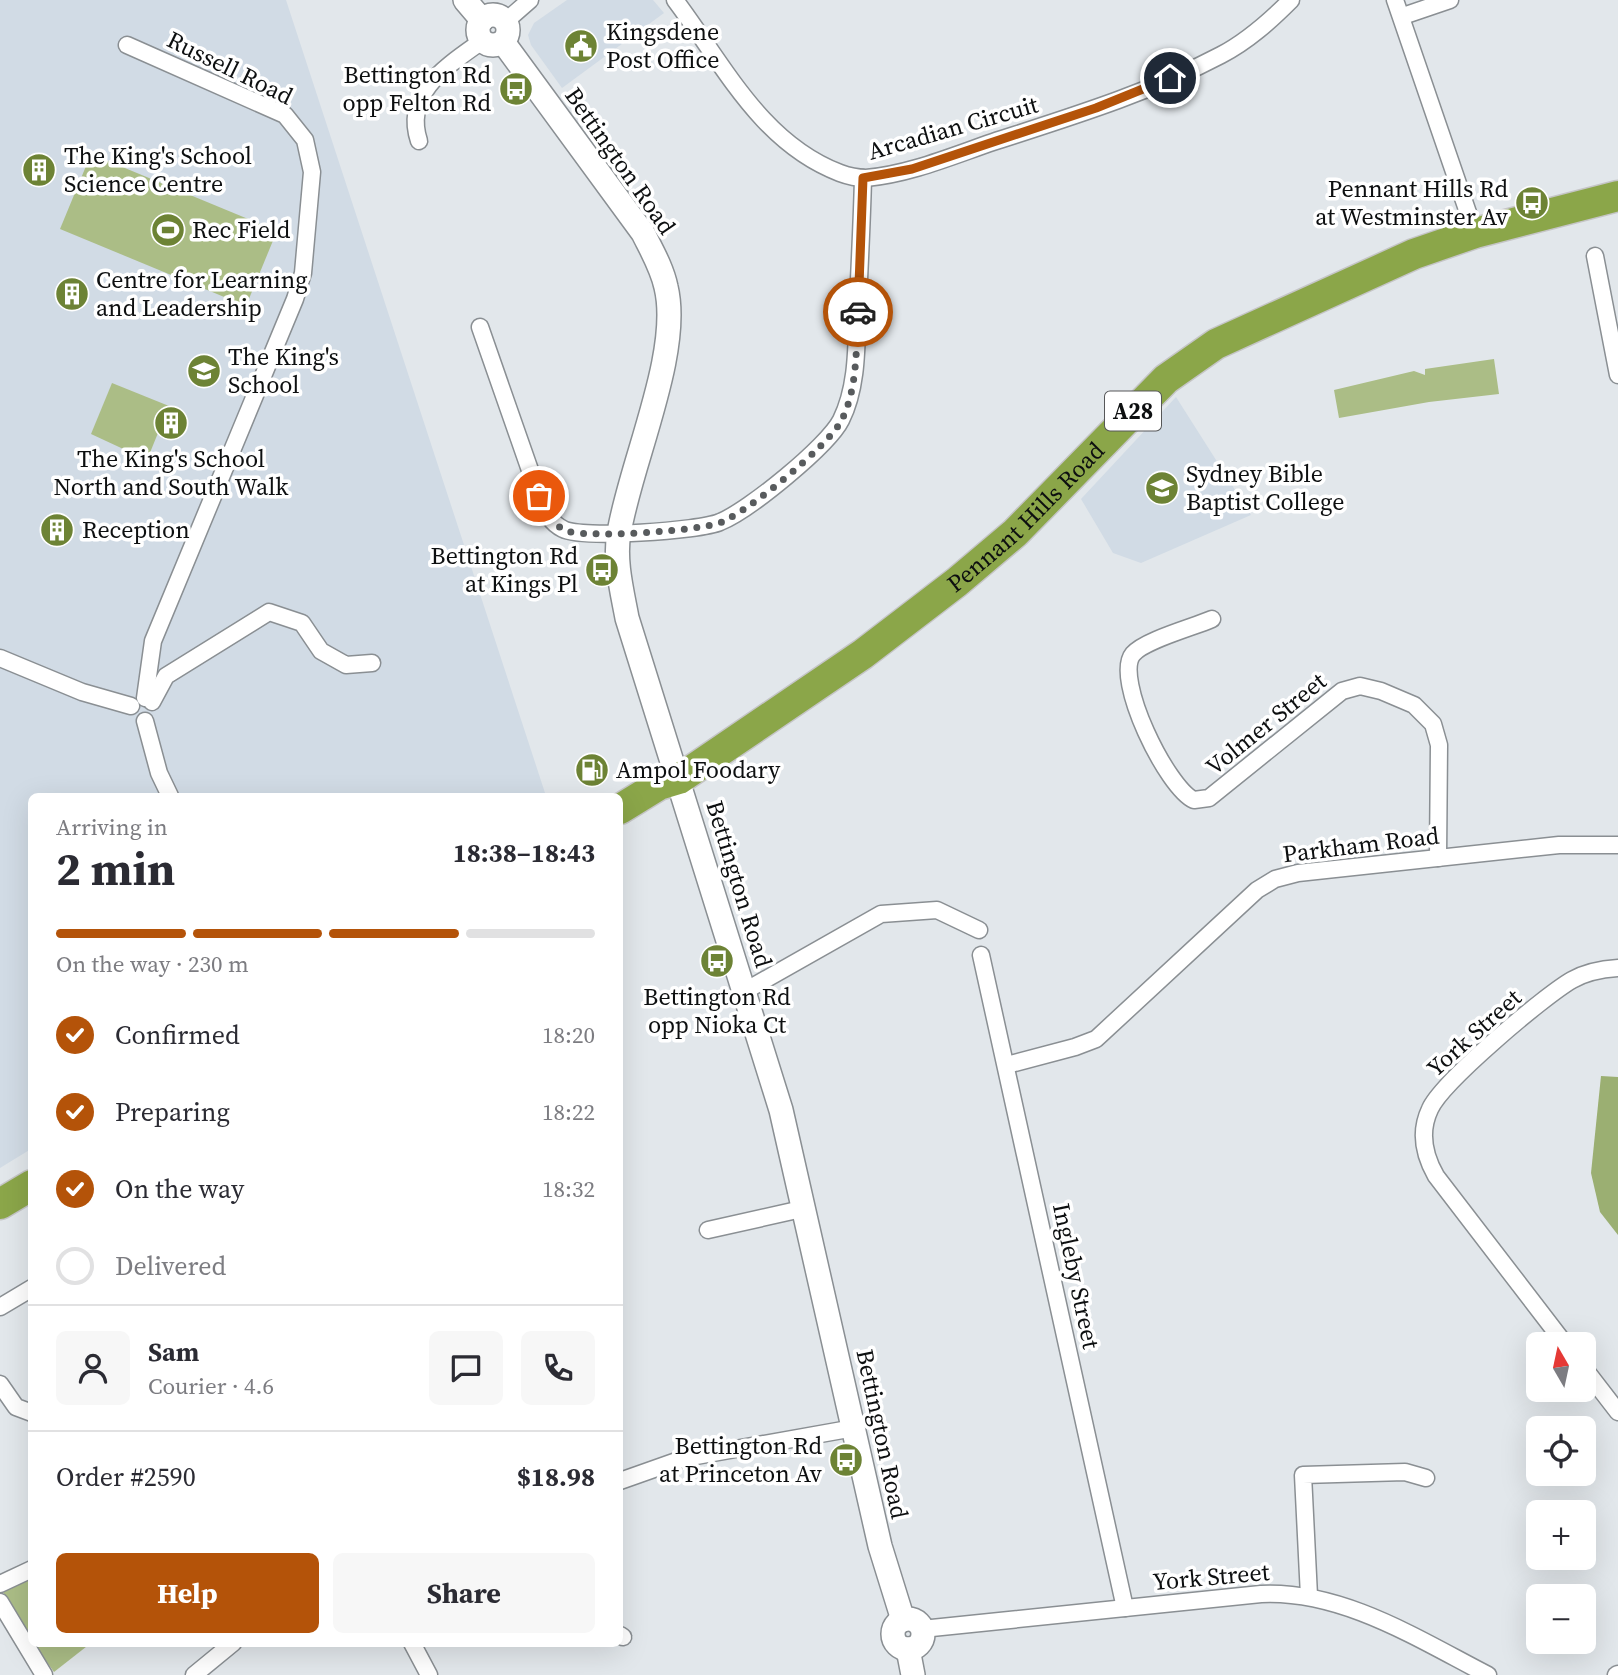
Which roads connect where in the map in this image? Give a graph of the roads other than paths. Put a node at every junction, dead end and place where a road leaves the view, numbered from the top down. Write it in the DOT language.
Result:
graph roads {
  1 [pos="465,0"];
  2 [pos="530,0"];
  3 [pos="675,0"];
  4 [pos="1292,0"];
  5 [pos="1395,0"];
  6 [pos="1450,0"];
  7 [pos="1403,16"];
  8 [pos="493,31"];
  9 [pos="127,46"];
  10 [pos="419,141"];
  11 [pos="863,178"];
  12 [pos="1618,196"];
  13 [pos="1475,233"];
  14 [pos="1595,256"];
  15 [pos="480,327"];
  16 [pos="1618,375"];
  17 [pos="618,535"];
  18 [pos="1212,619"];
  19 [pos="0,658"];
  20 [pos="372,663"];
  21 [pos="142,702"];
  22 [pos="159,773"];
  23 [pos="679,779"];
  24 [pos="159,793"];
  25 [pos="169,793"];
  26 [pos="623,807"];
  27 [pos="623,826"];
  28 [pos="1618,845"];
  29 [pos="1438,858"];
  30 [pos="979,930"];
  31 [pos="981,955"];
  32 [pos="1618,968"];
  33 [pos="745,991"];
  34 [pos="1007,1065"];
  35 [pos="28,1172"];
  36 [pos="28,1187"];
  37 [pos="0,1189"];
  38 [pos="0,1204"];
  39 [pos="806,1208"];
  40 [pos="708,1230"];
  41 [pos="28,1290"];
  42 [pos="0,1307"];
  43 [pos="1556,1332"];
  44 [pos="0,1384"];
  45 [pos="1596,1384"];
  46 [pos="28,1412"];
  47 [pos="1618,1412"];
  48 [pos="854,1428"];
  49 [pos="1426,1478"];
  50 [pos="623,1480"];
  51 [pos="28,1571"];
  52 [pos="0,1584"];
  53 [pos="1309,1595"];
  54 [pos="0,1602"];
  55 [pos="1125,1608"];
  56 [pos="912,1624"];
  57 [pos="228,1647"];
  58 [pos="414,1647"];
  59 [pos="44,1675"];
  60 [pos="194,1675"];
  61 [pos="429,1675"];
  62 [pos="913,1675"];
  63 [pos="1488,1675"];
  1 -- 8 [label="main road, Bettington Road"];
  2 -- 8 [label="street"];
  3 -- 11 [label="street, Arcadian Circuit"];
  4 -- 11 [label="street, Arcadian Circuit"];
  5 -- 7 [label="street"];
  6 -- 7 [label="street"];
  7 -- 13 [label="street"];
  8 -- 10 [label="street"];
  8 -- 17 [label="main road, Bettington Road"];
  9 -- 21 [label="street, Russell Road"];
  11 -- 17 [label="street"];
  12 -- 13 [label="highway, Pennant Hills Road / A28"];
  13 -- 23 [label="highway, Pennant Hills Road / A28"];
  14 -- 16 [label="street"];
  15 -- 17 [label="street"];
  17 -- 23 [label="main road, Bettington Road"];
  18 -- 29 [label="street, Volmer Street"];
  19 -- 21 [label="street"];
  20 -- 21 [label="street"];
  21 -- 22 [label="street"];
  22 -- 24 [label="street"];
  22 -- 25 [label="street"];
  23 -- 26 [label="highway, Pennant Hills Road / A28"];
  23 -- 27 [label="highway, Pennant Hills Road / A28"];
  23 -- 33 [label="main road, Bettington Road"];
  28 -- 29 [label="street, Parkham Road"];
  29 -- 34 [label="street, Parkham Road"];
  30 -- 33 [label="street"];
  31 -- 34 [label="street, Ingleby Street"];
  32 -- 43 [label="street, York Street"];
  33 -- 39 [label="main road, Bettington Road"];
  34 -- 55 [label="street, Ingleby Street"];
  35 -- 37 [label="highway"];
  36 -- 38 [label="highway"];
  39 -- 40 [label="street"];
  39 -- 48 [label="main road, Bettington Road"];
  41 -- 42 [label="street"];
  44 -- 46 [label="street"];
  45 -- 47 [label="street"];
  48 -- 50 [label="street"];
  48 -- 56 [label="main road, Bettington Road"];
  49 -- 53 [label="street"];
  51 -- 52 [label="street"];
  53 -- 55 [label="street, York Street"];
  53 -- 63 [label="street, York Street"];
  54 -- 59 [label="street"];
  55 -- 56 [label="street, York Street"];
  56 -- 62 [label="main road, Bettington Road"];
  57 -- 60 [label="street"];
  58 -- 61 [label="street"];
}
